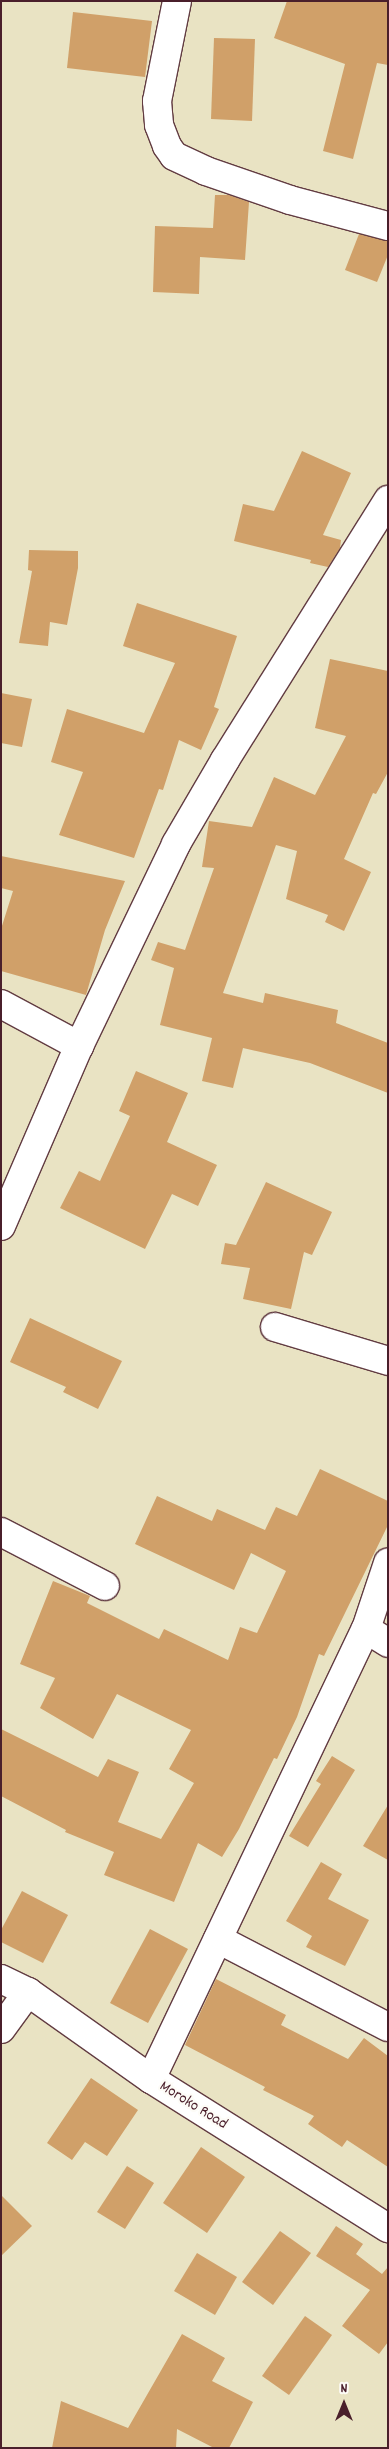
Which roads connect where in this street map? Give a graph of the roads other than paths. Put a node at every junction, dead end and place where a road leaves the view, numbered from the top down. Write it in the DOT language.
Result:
graph roads {
  1 [pos="177,1"];
  2 [pos="388,226"];
  3 [pos="384,517"];
  4 [pos="1,1004"];
  5 [pos="79,1046"];
  6 [pos="1,1226"];
  7 [pos="275,1327"];
  8 [pos="388,1361"];
  9 [pos="1,1532"];
  10 [pos="388,1563"];
  11 [pos="105,1586"];
  12 [pos="377,1636"];
  13 [pos="218,1939"];
  14 [pos="1,1979"];
  15 [pos="28,1992"];
  16 [pos="388,2027"];
  17 [pos="1,2029"];
  18 [pos="151,2079"];
  19 [pos="388,2228"];
  1 -- 2 [label="street"];
  3 -- 5 [label="street"];
  4 -- 5 [label="street"];
  5 -- 6 [label="street"];
  7 -- 8 [label="street"];
  9 -- 11 [label="street"];
  10 -- 12 [label="street"];
  12 -- 13 [label="street"];
  13 -- 16 [label="street"];
  13 -- 18 [label="street"];
  14 -- 15 [label="street, Moroko Road"];
  15 -- 17 [label="street"];
  15 -- 18 [label="street, Moroko Road"];
  18 -- 19 [label="street, Moroko Road"];
}
